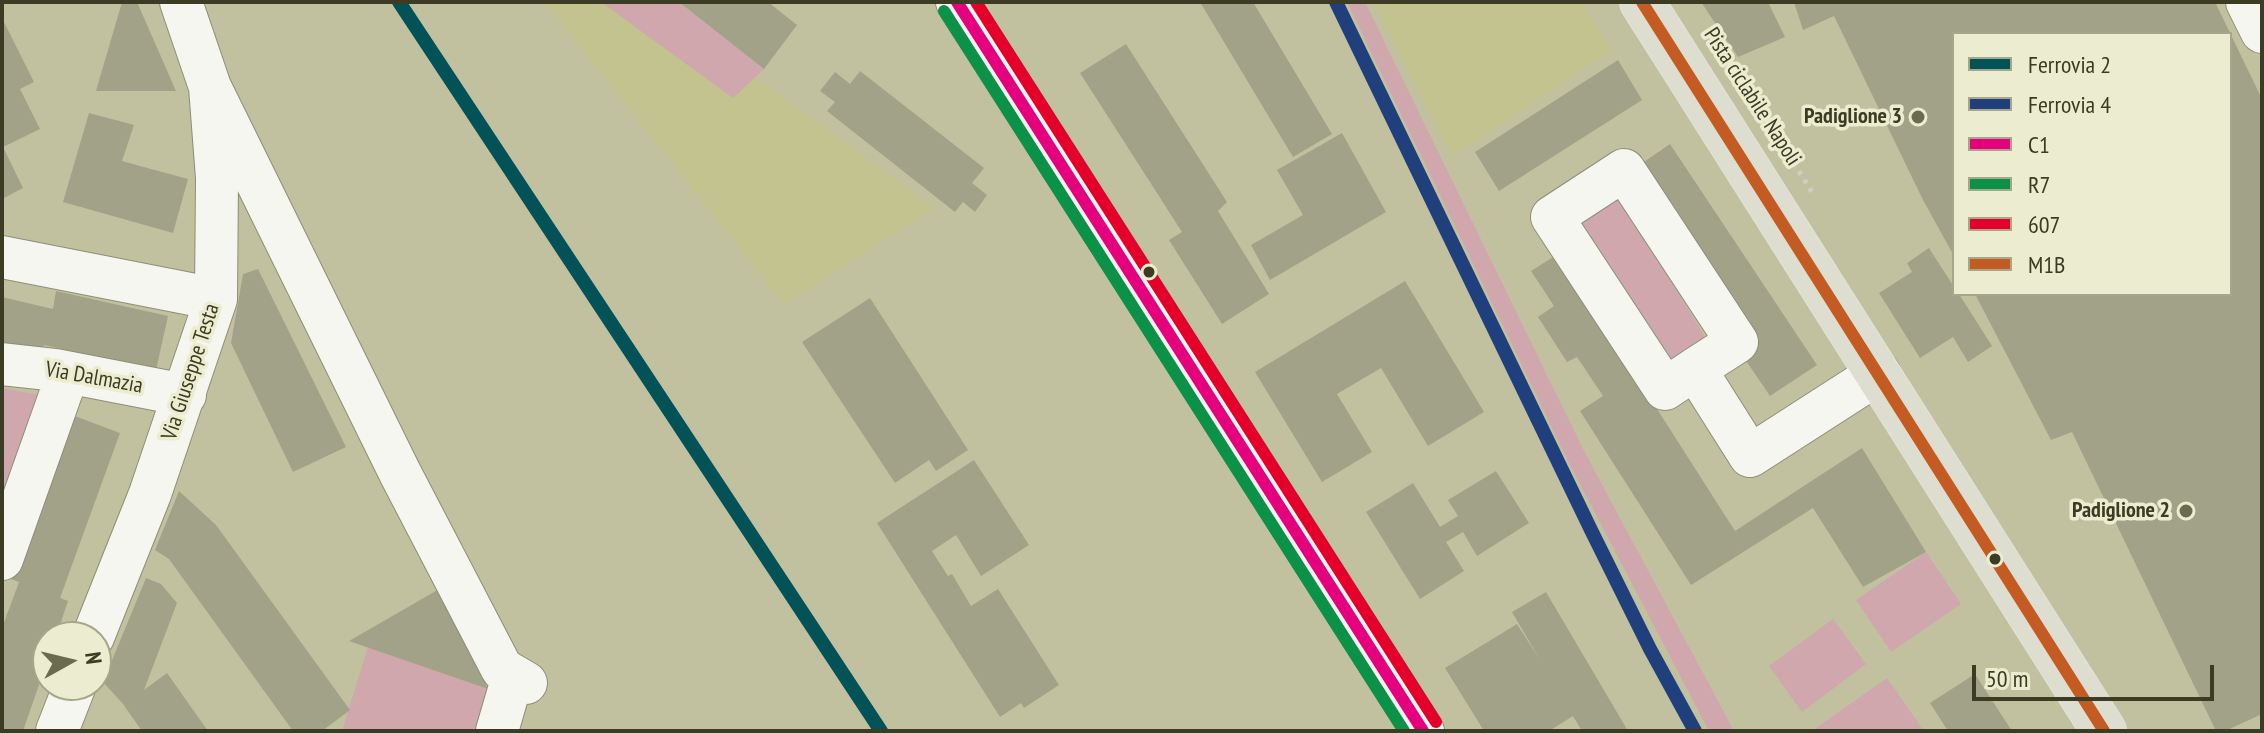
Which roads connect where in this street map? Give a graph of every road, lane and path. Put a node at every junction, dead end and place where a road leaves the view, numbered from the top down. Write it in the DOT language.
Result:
graph roads {
  1 [pos="181,2"];
  2 [pos="957,2"];
  3 [pos="1642,2"];
  4 [pos="1723,53"];
  5 [pos="210,87"];
  6 [pos="1812,192"];
  7 [pos="2,257"];
  8 [pos="216,299"];
  9 [pos="2,364"];
  10 [pos="1695,369"];
  11 [pos="68,373"];
  12 [pos="1879,373"];
  13 [pos="185,395"];
  14 [pos="2,559"];
  15 [pos="99,621"];
  16 [pos="69,701"];
  17 [pos="57,731"];
  18 [pos="497,731"];
  19 [pos="1423,731"];
  20 [pos="2104,731"];
  1 -- 5 [label="street, Via Giuseppe Testa"];
  2 -- 19 [label="street"];
  3 -- 12 [label="main road"];
  4 -- 6 [label="path, Pista ciclabile Napoli"];
  5 -- 8 [label="street, Via Giuseppe Testa"];
  5 -- 18 [label="street"];
  7 -- 8 [label="street"];
  8 -- 13 [label="street, Via Giuseppe Testa"];
  9 -- 11 [label="street, Via Dalmazia"];
  10 -- 10 [label="street"];
  10 -- 12 [label="street"];
  11 -- 13 [label="street, Via Dalmazia"];
  11 -- 14 [label="street"];
  12 -- 20 [label="main road"];
  13 -- 15 [label="street, Via Giuseppe Testa"];
  16 -- 17 [label="street"];
}
